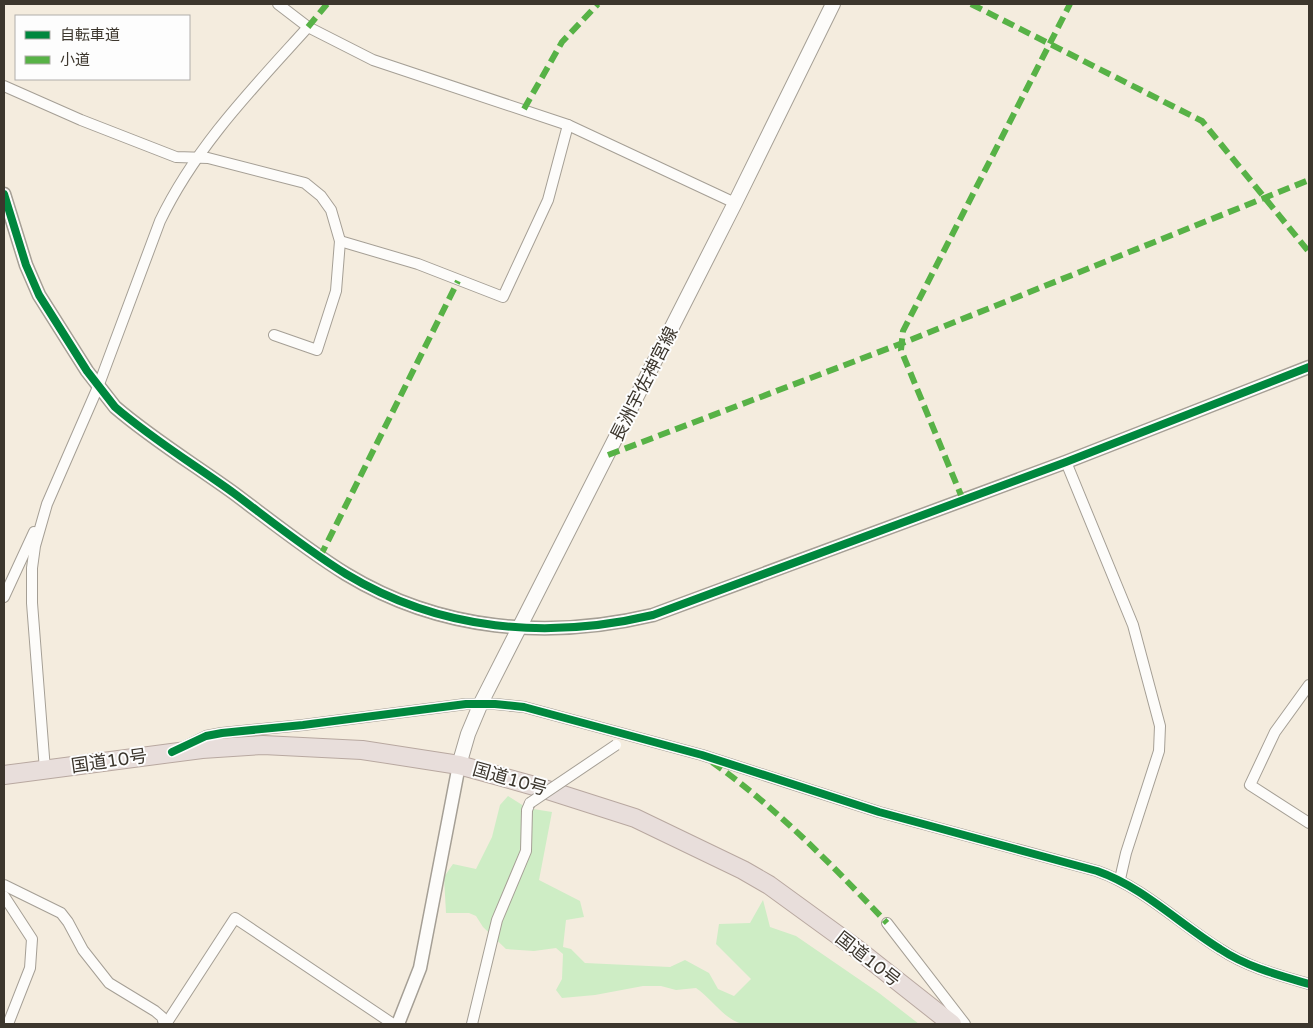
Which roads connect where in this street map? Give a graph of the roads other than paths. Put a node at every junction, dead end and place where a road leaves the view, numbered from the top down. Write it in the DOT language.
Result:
graph roads {
  1 [pos="278,4"];
  2 [pos="833,4"];
  3 [pos="308,27"];
  4 [pos="4,86"];
  5 [pos="568,125"];
  6 [pos="197,158"];
  7 [pos="4,197"];
  8 [pos="735,203"];
  9 [pos="340,241"];
  10 [pos="274,335"];
  11 [pos="1309,367"];
  12 [pos="98,387"];
  13 [pos="1066,462"];
  14 [pos="47,504"];
  15 [pos="4,597"];
  16 [pos="520,629"];
  17 [pos="1309,685"];
  18 [pos="481,703"];
  19 [pos="631,735"];
  20 [pos="172,752"];
  21 [pos="459,765"];
  22 [pos="44,770"];
  23 [pos="4,775"];
  24 [pos="1309,823"];
  25 [pos="1120,879"];
  26 [pos="4,885"];
  27 [pos="4,896"];
  28 [pos="887,924"];
  29 [pos="1309,984"];
  30 [pos="8,1024"];
  31 [pos="165,1024"];
  32 [pos="393,1024"];
  33 [pos="398,1024"];
  34 [pos="472,1024"];
  35 [pos="952,1024"];
  36 [pos="965,1024"];
  1 -- 3 [label="street"];
  2 -- 8 [label="main road, 長洲宇佐神宮線"];
  3 -- 5 [label="street"];
  3 -- 6 [label="street"];
  4 -- 6 [label="street"];
  5 -- 8 [label="street"];
  5 -- 9 [label="street"];
  6 -- 9 [label="street"];
  6 -- 12 [label="street"];
  7 -- 12 [label="street"];
  8 -- 16 [label="main road, 長洲宇佐神宮線"];
  9 -- 10 [label="street"];
  11 -- 13 [label="street"];
  12 -- 14 [label="street"];
  12 -- 16 [label="street"];
  13 -- 16 [label="street"];
  13 -- 25 [label="street"];
  14 -- 15 [label="street"];
  14 -- 22 [label="street"];
  16 -- 18 [label="main road, 長洲宇佐神宮線"];
  17 -- 24 [label="street"];
  18 -- 19 [label="street"];
  18 -- 20 [label="street"];
  18 -- 21 [label="main road, 長洲宇佐神宮線"];
  19 -- 25 [label="street"];
  19 -- 34 [label="street, bridge"];
  20 -- 21 [label="highway, 国道10号"];
  20 -- 22 [label="highway, 国道10号"];
  21 -- 33 [label="street"];
  21 -- 35 [label="highway, 国道10号"];
  22 -- 23 [label="highway, 国道10号"];
  25 -- 29 [label="street"];
  26 -- 31 [label="street"];
  27 -- 30 [label="street"];
  28 -- 36 [label="street"];
  31 -- 32 [label="street"];
}
